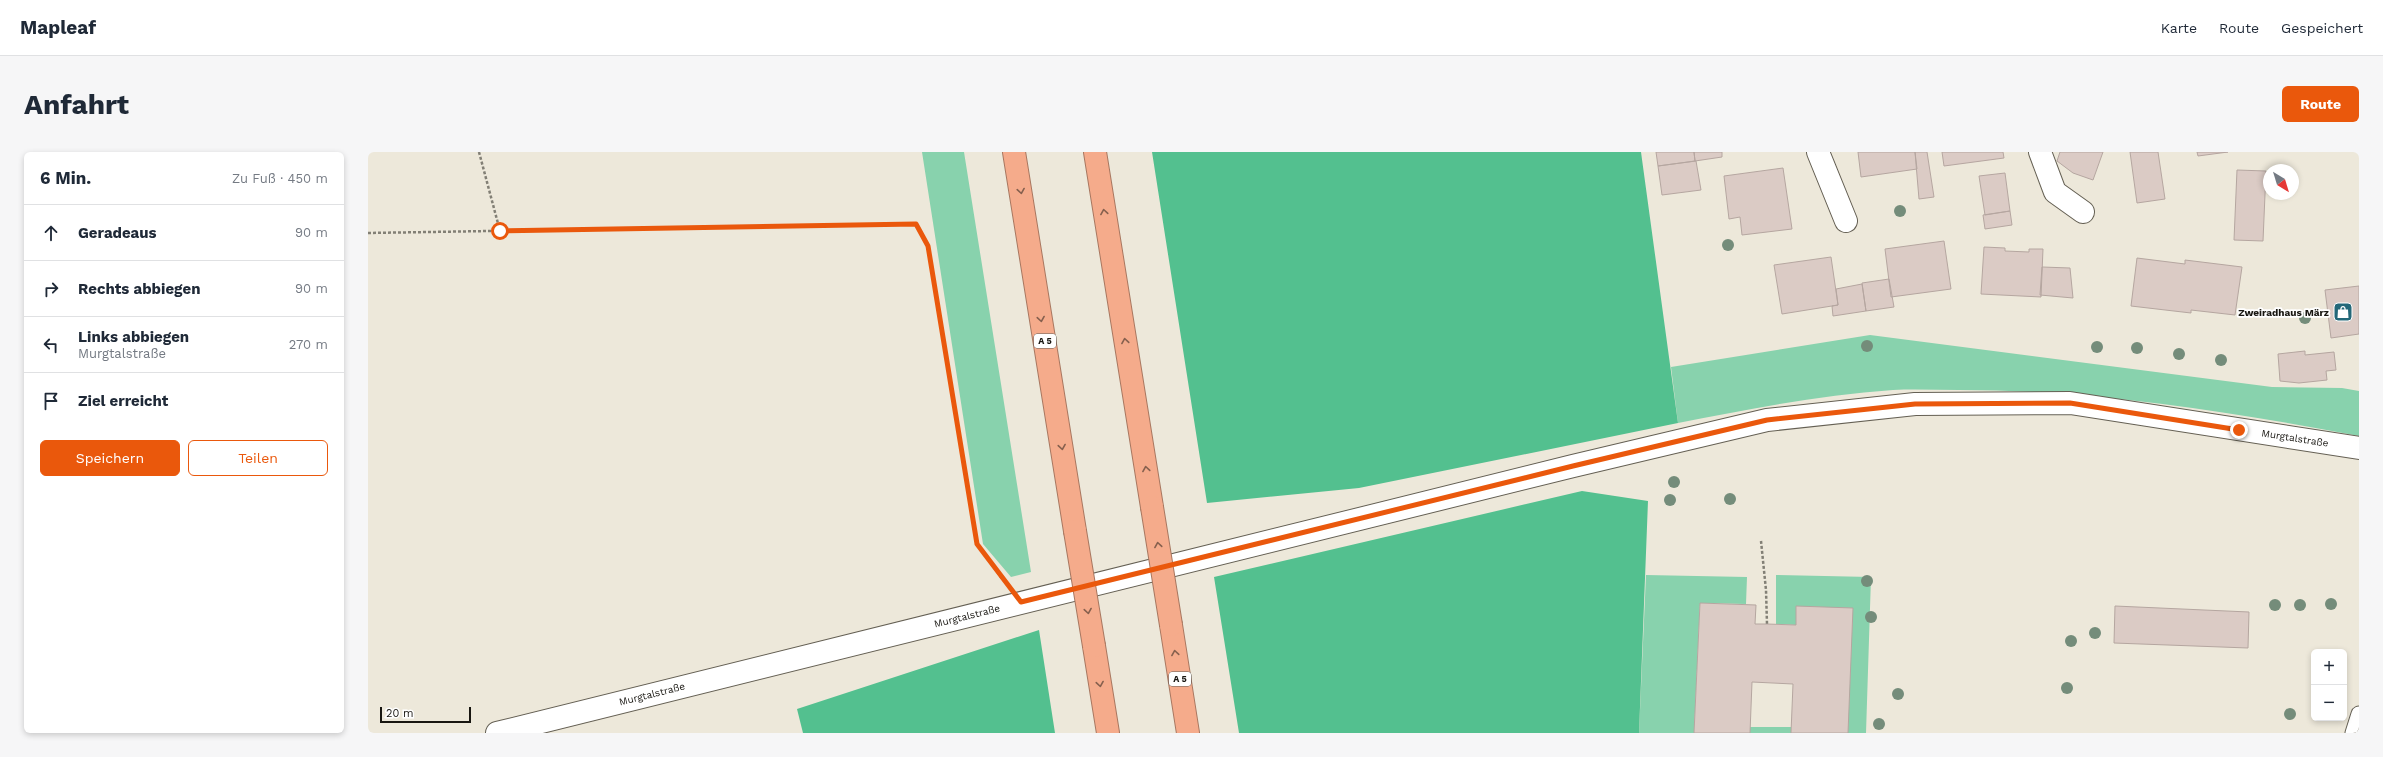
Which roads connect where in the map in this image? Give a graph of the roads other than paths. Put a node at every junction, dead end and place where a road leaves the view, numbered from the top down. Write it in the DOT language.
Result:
graph roads {
  1 [pos="1014,152"];
  2 [pos="1095,152"];
  3 [pos="1818,152"];
  4 [pos="2040,152"];
  5 [pos="2083,212"];
  6 [pos="1846,221"];
  7 [pos="2359,448"];
  8 [pos="2359,714"];
  9 [pos="497,733"];
  10 [pos="1108,733"];
  11 [pos="1188,733"];
  12 [pos="2353,733"];
  1 -- 10 [label="highway, A 5, one-way, bridge"];
  11 -- 2 [label="highway, A 5, one-way, bridge"];
  3 -- 6 [label="main road"];
  4 -- 5 [label="main road"];
  7 -- 9 [label="main road, Murgtalstraße"];
  8 -- 12 [label="lane"];
}
